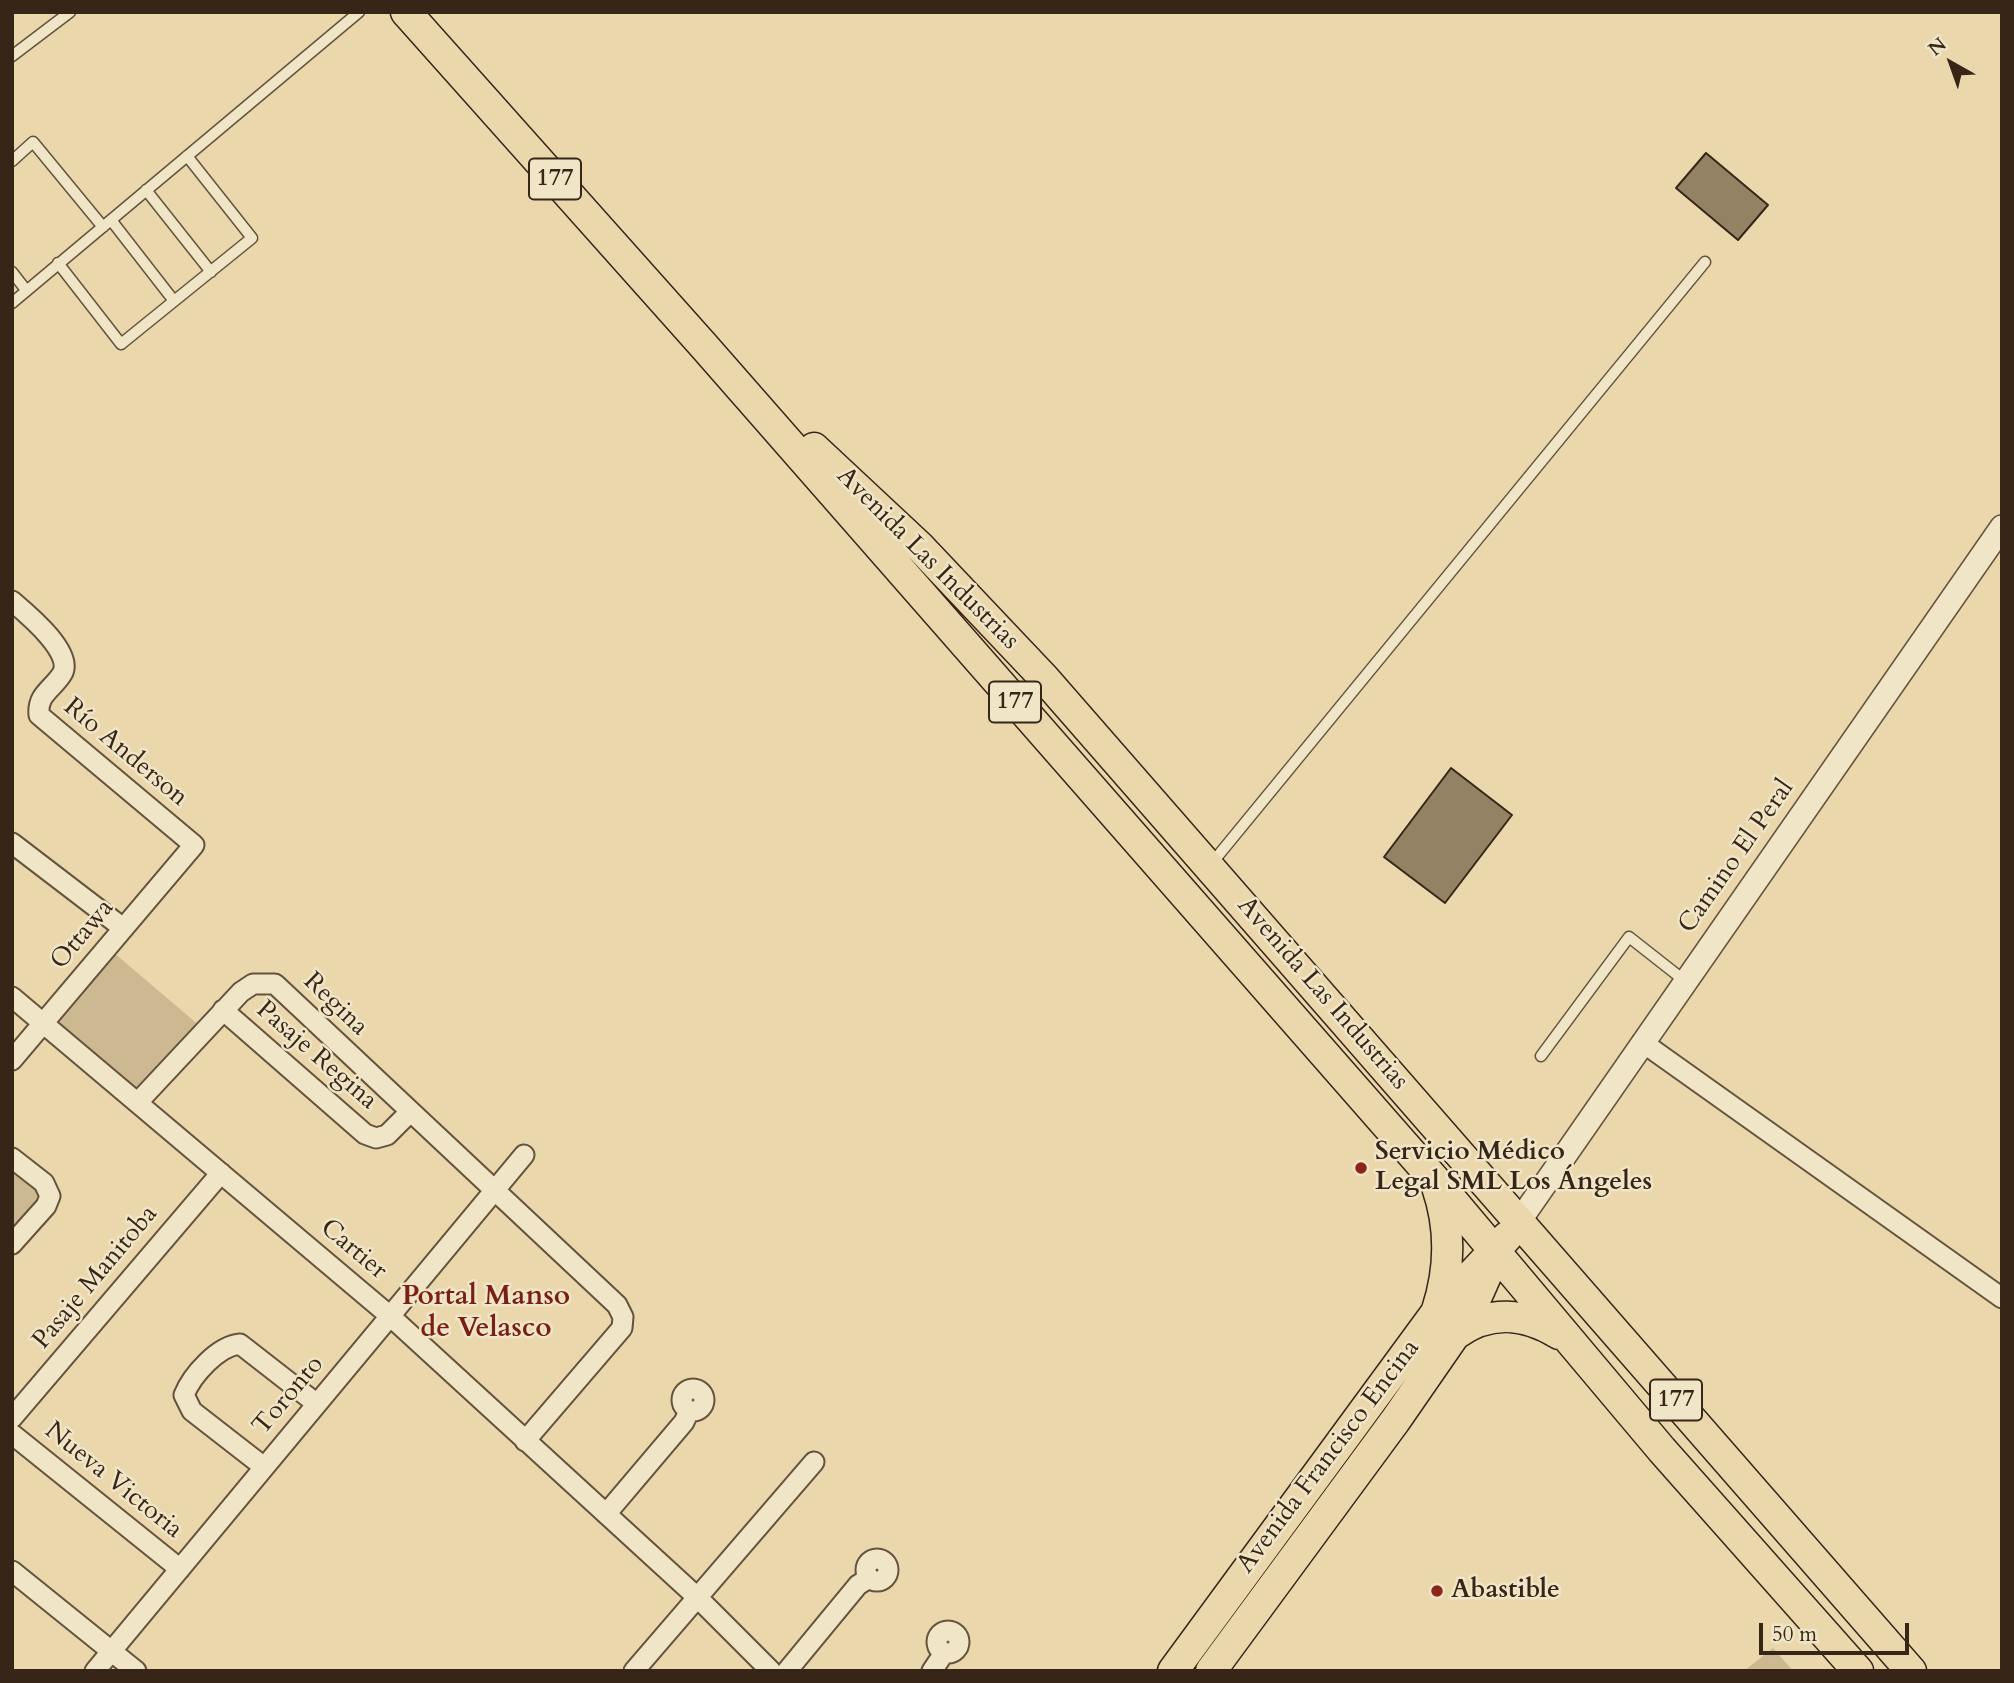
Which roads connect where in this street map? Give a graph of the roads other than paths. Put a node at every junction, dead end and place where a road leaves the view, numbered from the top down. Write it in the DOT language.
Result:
graph roads {
  1 [pos="70,12"];
  2 [pos="359,12"];
  3 [pos="406,12"];
  4 [pos="12,56"];
  5 [pos="187,156"];
  6 [pos="12,161"];
  7 [pos="146,190"];
  8 [pos="107,223"];
  9 [pos="1705,262"];
  10 [pos="58,263"];
  11 [pos="211,271"];
  12 [pos="12,272"];
  13 [pos="26,290"];
  14 [pos="174,302"];
  15 [pos="12,303"];
  16 [pos="703,345"];
  17 [pos="2002,527"];
  18 [pos="12,601"];
  19 [pos="12,843"];
  20 [pos="194,845"];
  21 [pos="1210,866"];
  22 [pos="123,928"];
  23 [pos="1685,981"];
  24 [pos="12,997"];
  25 [pos="223,1010"];
  26 [pos="44,1022"];
  27 [pos="1642,1041"];
  28 [pos="1541,1056"];
  29 [pos="12,1060"];
  30 [pos="139,1101"];
  31 [pos="410,1113"];
  32 [pos="524,1155"];
  33 [pos="12,1158"];
  34 [pos="220,1173"];
  35 [pos="1434,1179"];
  36 [pos="494,1192"];
  37 [pos="1520,1220"];
  38 [pos="12,1244"];
  39 [pos="1495,1253"];
  40 [pos="2002,1298"];
  41 [pos="390,1316"];
  42 [pos="1444,1325"];
  43 [pos="1567,1339"];
  44 [pos="1371,1401"];
  45 [pos="317,1405"];
  46 [pos="689,1411"];
  47 [pos="12,1418"];
  48 [pos="1395,1421"];
  49 [pos="12,1434"];
  50 [pos="525,1441"];
  51 [pos="814,1462"];
  52 [pos="264,1467"];
  53 [pos="606,1514"];
  54 [pos="180,1569"];
  55 [pos="12,1571"];
  56 [pos="869,1578"];
  57 [pos="698,1598"];
  58 [pos="1222,1602"];
  59 [pos="1246,1622"];
  60 [pos="112,1651"];
  61 [pos="944,1653"];
  62 [pos="95,1671"];
  63 [pos="136,1671"];
  64 [pos="634,1671"];
  65 [pos="771,1671"];
  66 [pos="787,1671"];
  67 [pos="932,1671"];
  68 [pos="1173,1671"];
  69 [pos="1211,1671"];
  70 [pos="1858,1671"];
  71 [pos="1912,1671"];
  1 -- 4 [label="lane"];
  2 -- 5 [label="lane"];
  3 -- 16 [label="main road, Avenida Las Industrias / 177"];
  5 -- 7 [label="lane"];
  5 -- 11 [label="lane"];
  6 -- 8 [label="lane"];
  7 -- 8 [label="lane"];
  7 -- 11 [label="lane"];
  8 -- 10 [label="lane"];
  8 -- 14 [label="lane"];
  9 -- 21 [label="lane"];
  10 -- 13 [label="lane"];
  10 -- 14 [label="lane"];
  11 -- 14 [label="lane"];
  12 -- 13 [label="lane"];
  13 -- 15 [label="lane"];
  16 -- 21 [label="main road, Avenida Las Industrias / 177"];
  16 -- 35 [label="main road, Avenida Las Industrias / 177"];
  17 -- 23 [label="street, Camino El Peral"];
  18 -- 20 [label="street, Río Anderson"];
  19 -- 22 [label="street"];
  20 -- 22 [label="street, Ottawa"];
  21 -- 37 [label="main road, Avenida Las Industrias / 177"];
  22 -- 26 [label="street, Ottawa"];
  23 -- 27 [label="street, Camino El Peral"];
  23 -- 28 [label="lane"];
  24 -- 26 [label="street, Cartier"];
  25 -- 30 [label="street, Regina"];
  25 -- 31 [label="street, Pasaje Regina"];
  25 -- 31 [label="street, Regina"];
  26 -- 29 [label="street, Ottawa"];
  26 -- 30 [label="street, Cartier"];
  27 -- 37 [label="street, Camino El Peral"];
  27 -- 40 [label="street"];
  30 -- 34 [label="street, Cartier"];
  31 -- 36 [label="street, Regina"];
  32 -- 36 [label="street, Toronto"];
  33 -- 38 [label="street"];
  34 -- 41 [label="street, Cartier"];
  34 -- 47 [label="street, Pasaje Manitoba"];
  35 -- 39 [label="main road, Avenida Las Industrias / 177"];
  35 -- 42 [label="main road"];
  36 -- 41 [label="street, Toronto"];
  36 -- 50 [label="street, Regina"];
  37 -- 39 [label="main road, Avenida Francisco Encina"];
  37 -- 71 [label="main road, Avenida Las Industrias / 177"];
  39 -- 42 [label="main road, Avenida Francisco Encina"];
  39 -- 43 [label="main road, Avenida Las Industrias / 177"];
  41 -- 45 [label="street, Toronto"];
  41 -- 50 [label="street, Cartier"];
  42 -- 43 [label="main road"];
  42 -- 44 [label="main road, Avenida Francisco Encina"];
  42 -- 48 [label="main road, Avenida Francisco Encina"];
  43 -- 70 [label="main road, Avenida Las Industrias / 177"];
  44 -- 48 [label="main road"];
  44 -- 58 [label="main road, Avenida Francisco Encina"];
  45 -- 52 [label="street, Toronto"];
  45 -- 52 [label="street"];
  46 -- 53 [label="street"];
  48 -- 59 [label="main road, Avenida Francisco Encina"];
  49 -- 54 [label="street, Nueva Victoria"];
  50 -- 53 [label="street, Cartier"];
  51 -- 57 [label="street"];
  52 -- 54 [label="street, Toronto"];
  53 -- 57 [label="street, Cartier"];
  54 -- 60 [label="street, Toronto"];
  55 -- 60 [label="street"];
  56 -- 66 [label="street"];
  57 -- 64 [label="street"];
  57 -- 65 [label="street, Cartier"];
  58 -- 59 [label="main road"];
  58 -- 68 [label="main road, Avenida Francisco Encina"];
  59 -- 69 [label="main road, Avenida Francisco Encina"];
  60 -- 62 [label="street, Toronto"];
  60 -- 63 [label="street"];
  61 -- 67 [label="street"];
}
